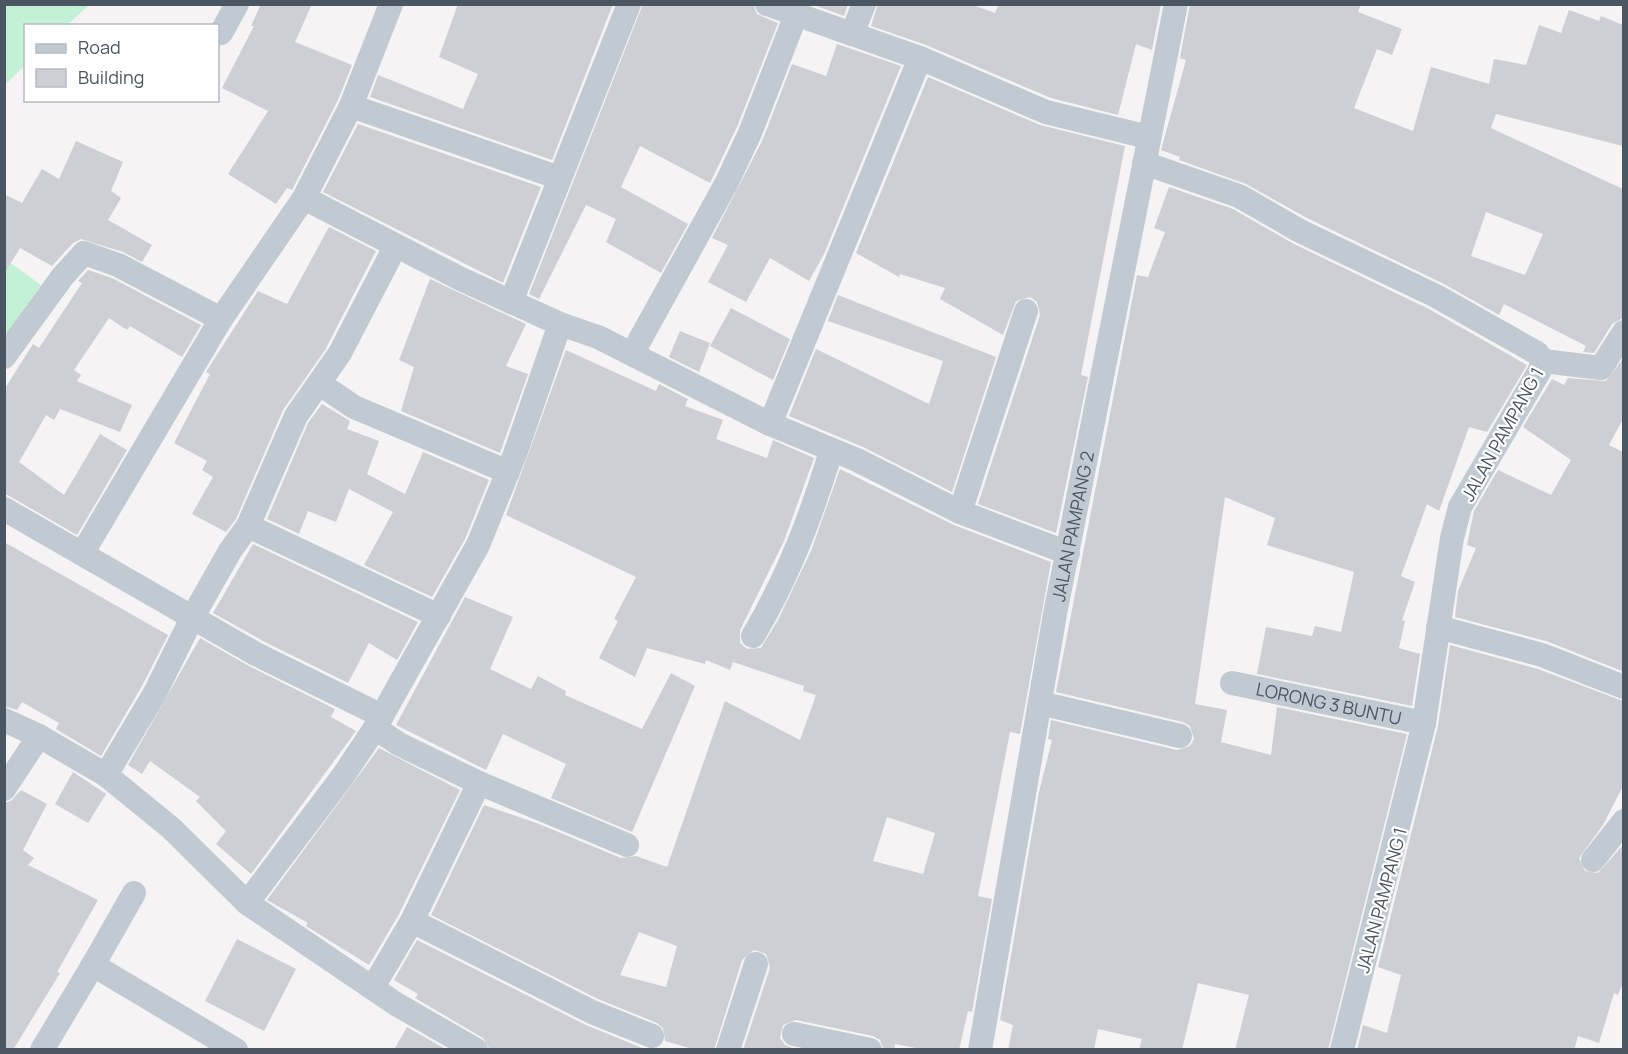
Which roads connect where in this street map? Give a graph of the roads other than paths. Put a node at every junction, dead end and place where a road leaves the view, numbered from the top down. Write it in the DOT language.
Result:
graph roads {
  1 [pos="237,4"];
  2 [pos="391,4"];
  3 [pos="629,4"];
  4 [pos="767,4"];
  5 [pos="864,4"];
  6 [pos="1176,4"];
  7 [pos="796,15"];
  8 [pos="221,33"];
  9 [pos="852,34"];
  10 [pos="920,58"];
  11 [pos="351,106"];
  12 [pos="1148,137"];
  13 [pos="1144,163"];
  14 [pos="560,178"];
  15 [pos="304,198"];
  16 [pos="395,247"];
  17 [pos="511,302"];
  18 [pos="1026,311"];
  19 [pos="221,319"];
  20 [pos="560,324"];
  21 [pos="1623,332"];
  22 [pos="632,354"];
  23 [pos="4,357"];
  24 [pos="1543,361"];
  25 [pos="320,384"];
  26 [pos="770,424"];
  27 [pos="831,451"];
  28 [pos="508,472"];
  29 [pos="960,512"];
  30 [pos="6,514"];
  31 [pos="248,526"];
  32 [pos="1068,553"];
  33 [pos="82,554"];
  34 [pos="439,616"];
  35 [pos="192,618"];
  36 [pos="1438,627"];
  37 [pos="753,636"];
  38 [pos="1232,683"];
  39 [pos="1623,687"];
  40 [pos="1040,703"];
  41 [pos="4,720"];
  42 [pos="379,722"];
  43 [pos="1425,723"];
  44 [pos="39,736"];
  45 [pos="1180,736"];
  46 [pos="106,775"];
  47 [pos="479,783"];
  48 [pos="4,789"];
  49 [pos="1623,820"];
  50 [pos="627,845"];
  51 [pos="1593,860"];
  52 [pos="134,893"];
  53 [pos="248,903"];
  54 [pos="412,921"];
  55 [pos="756,964"];
  56 [pos="93,965"];
  57 [pos="373,987"];
  58 [pos="794,1034"];
  59 [pos="652,1036"];
  60 [pos="42,1050"];
  61 [pos="236,1050"];
  62 [pos="476,1050"];
  63 [pos="728,1050"];
  64 [pos="870,1050"];
  65 [pos="980,1050"];
  66 [pos="1342,1050"];
  1 -- 8 [label="street"];
  2 -- 11 [label="street"];
  3 -- 14 [label="street"];
  4 -- 7 [label="street"];
  5 -- 9 [label="street"];
  6 -- 12 [label="street, JALAN PAMPANG 2"];
  7 -- 9 [label="street"];
  7 -- 22 [label="street"];
  9 -- 10 [label="street"];
  10 -- 12 [label="street"];
  10 -- 26 [label="street"];
  11 -- 14 [label="street"];
  11 -- 15 [label="street"];
  12 -- 13 [label="street, JALAN PAMPANG 2"];
  13 -- 24 [label="street, JALAN PAMPANG 1"];
  13 -- 32 [label="street, JALAN PAMPANG 2"];
  14 -- 17 [label="street"];
  15 -- 16 [label="street"];
  15 -- 19 [label="street"];
  16 -- 17 [label="street"];
  16 -- 25 [label="street"];
  17 -- 20 [label="street"];
  18 -- 29 [label="street"];
  19 -- 23 [label="street"];
  19 -- 33 [label="street"];
  20 -- 22 [label="street"];
  20 -- 28 [label="street"];
  21 -- 24 [label="street"];
  22 -- 26 [label="street"];
  24 -- 36 [label="street, JALAN PAMPANG 1"];
  25 -- 28 [label="street"];
  25 -- 31 [label="street"];
  26 -- 27 [label="street"];
  27 -- 29 [label="street"];
  27 -- 37 [label="street"];
  28 -- 34 [label="street"];
  29 -- 32 [label="street"];
  30 -- 33 [label="street"];
  31 -- 34 [label="street"];
  31 -- 35 [label="street"];
  32 -- 40 [label="street, JALAN PAMPANG 2"];
  33 -- 35 [label="street"];
  34 -- 42 [label="street"];
  35 -- 42 [label="street"];
  35 -- 46 [label="street"];
  36 -- 39 [label="street"];
  36 -- 43 [label="street, JALAN PAMPANG 1"];
  38 -- 43 [label="street, LORONG 3 BUNTU"];
  40 -- 45 [label="street"];
  40 -- 65 [label="street, JALAN PAMPANG 2"];
  41 -- 44 [label="street"];
  42 -- 47 [label="street"];
  42 -- 53 [label="street"];
  43 -- 66 [label="street, JALAN PAMPANG 1"];
  44 -- 46 [label="street"];
  44 -- 48 [label="street"];
  46 -- 53 [label="street"];
  47 -- 50 [label="street"];
  47 -- 54 [label="street"];
  49 -- 51 [label="street"];
  52 -- 56 [label="street"];
  53 -- 57 [label="street"];
  54 -- 57 [label="street"];
  54 -- 59 [label="street"];
  55 -- 63 [label="street"];
  56 -- 60 [label="street"];
  56 -- 61 [label="street"];
  57 -- 62 [label="street"];
  58 -- 64 [label="street"];
}
